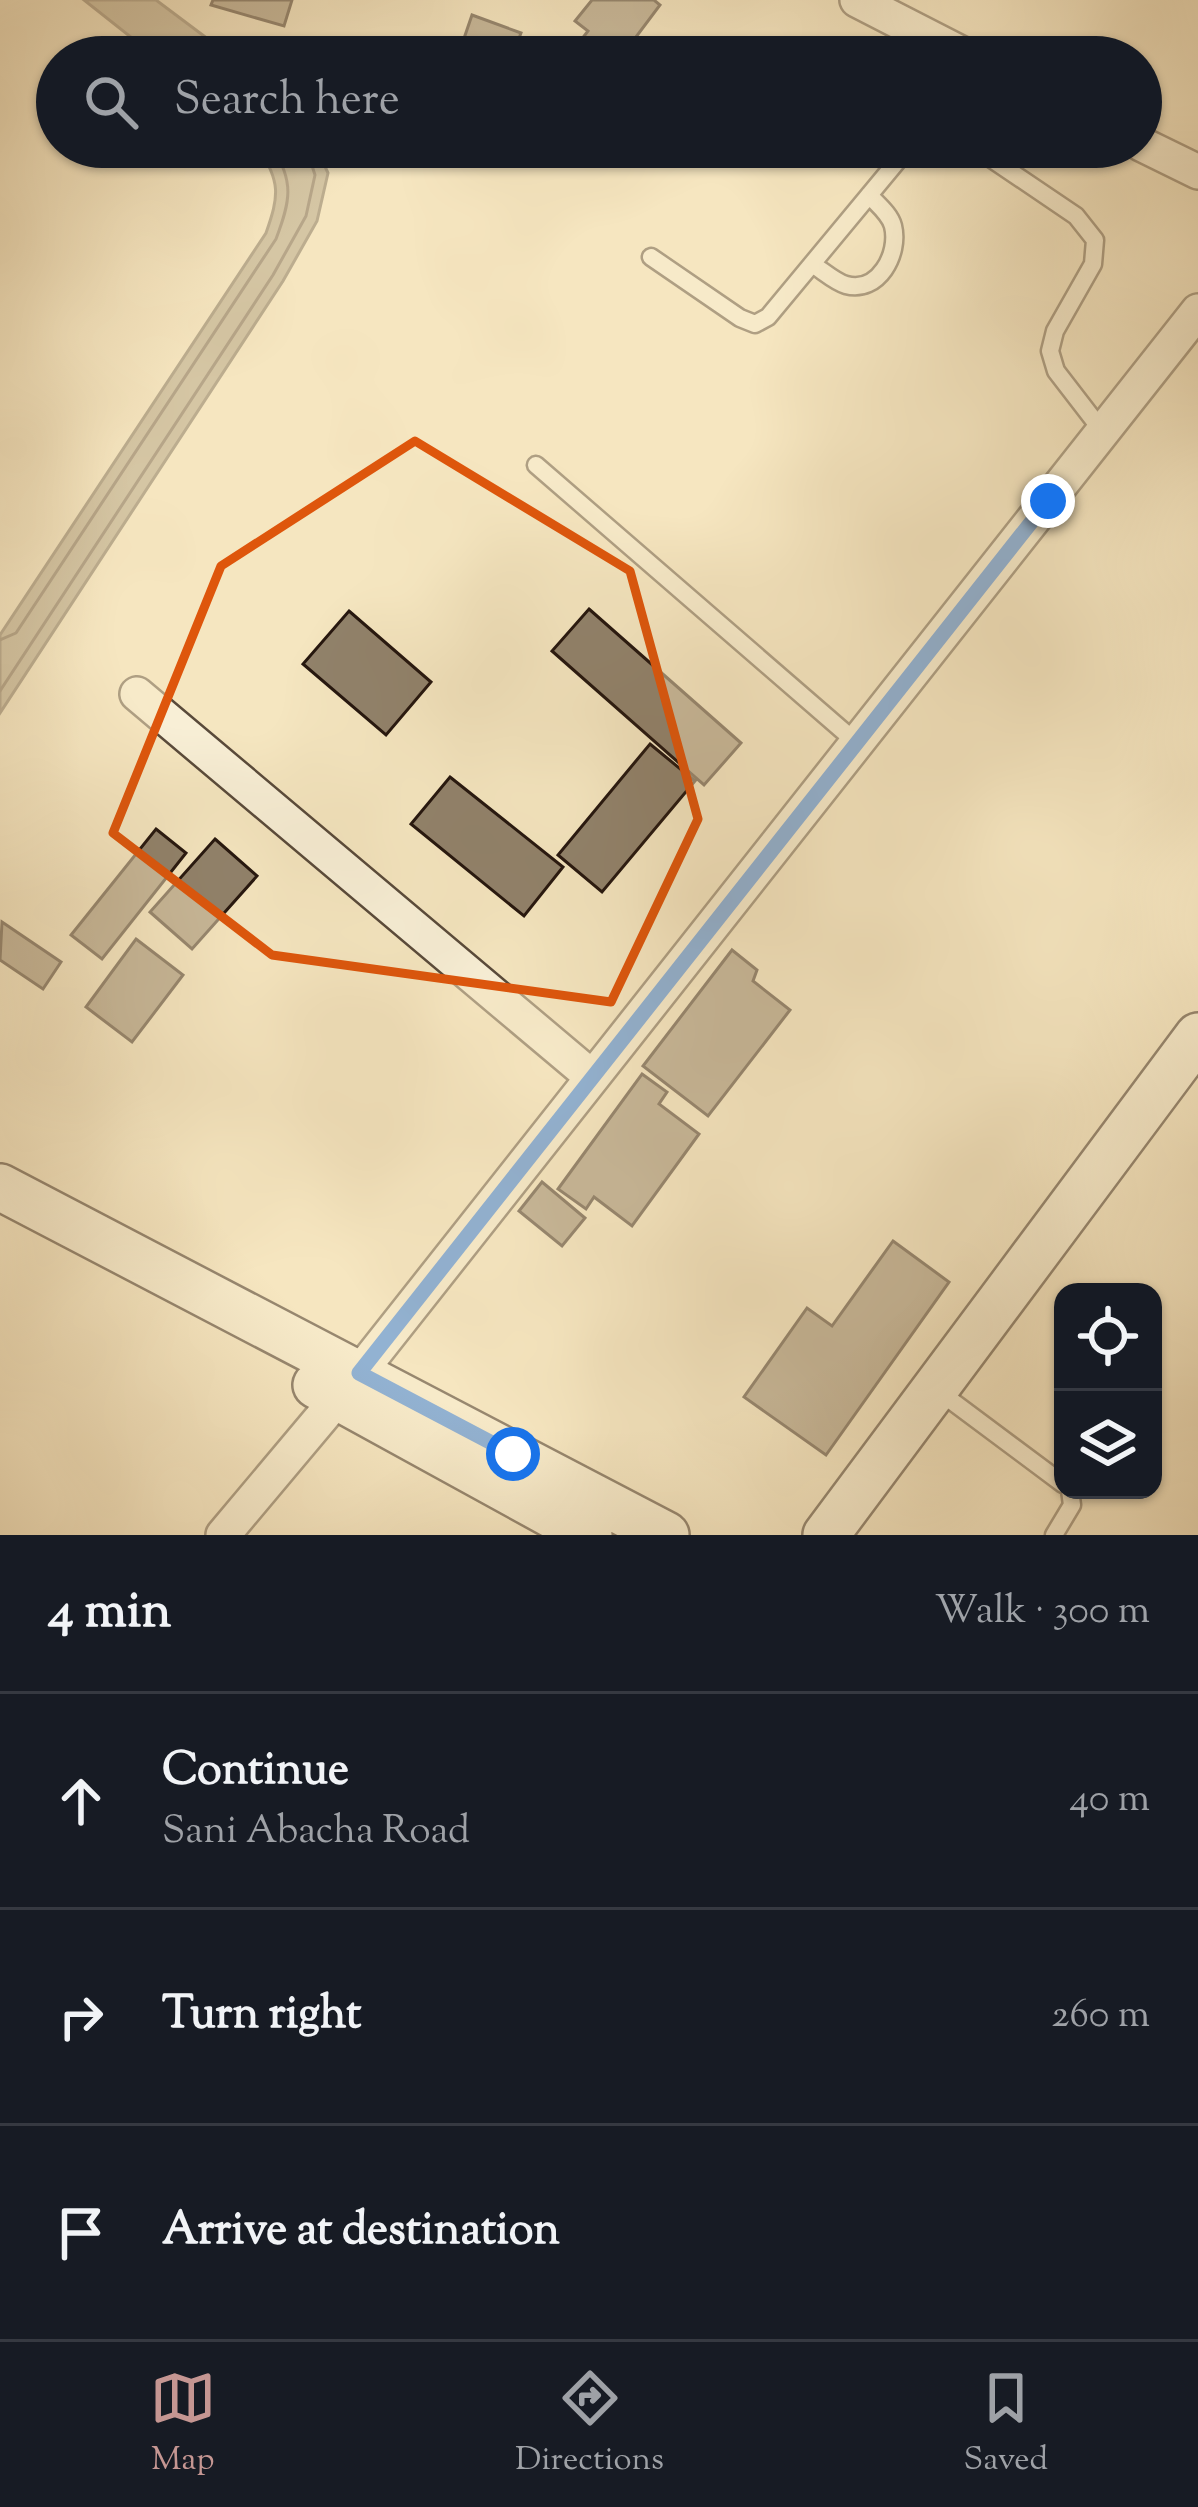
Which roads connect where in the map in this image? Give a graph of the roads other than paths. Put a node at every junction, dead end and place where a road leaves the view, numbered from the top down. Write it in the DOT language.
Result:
graph roads {
  1 [pos="857,0"];
  2 [pos="927,36"];
  3 [pos="1162,154"];
  4 [pos="892,168"];
  5 [pos="1005,168"];
  6 [pos="1198,172"];
  7 [pos="869,195"];
  8 [pos="651,257"];
  9 [pos="812,264"];
  10 [pos="1198,311"];
  11 [pos="1103,432"];
  12 [pos="536,465"];
  13 [pos="137,694"];
  14 [pos="857,743"];
  15 [pos="1198,1036"];
  16 [pos="592,1077"];
  17 [pos="0,1187"];
  18 [pos="0,1219"];
  19 [pos="349,1385"];
  20 [pos="936,1390"];
  21 [pos="1054,1477"];
  22 [pos="1071,1499"];
  23 [pos="223,1535"];
  24 [pos="589,1535"];
  25 [pos="666,1535"];
  26 [pos="826,1535"];
  27 [pos="1054,1535"];
  1 -- 2 [label="street"];
  3 -- 6 [label="street"];
  4 -- 7 [label="lane"];
  5 -- 11 [label="lane"];
  7 -- 9 [label="lane"];
  7 -- 9 [label="lane"];
  8 -- 9 [label="lane"];
  10 -- 11 [label="street"];
  11 -- 14 [label="street"];
  12 -- 14 [label="lane"];
  13 -- 16 [label="street"];
  14 -- 16 [label="street"];
  15 -- 20 [label="street"];
  16 -- 19 [label="street"];
  17 -- 19 [label="street"];
  18 -- 19 [label="street"];
  19 -- 23 [label="street"];
  19 -- 24 [label="street"];
  19 -- 25 [label="street"];
  20 -- 21 [label="lane"];
  20 -- 26 [label="street"];
  22 -- 27 [label="lane"];
}
